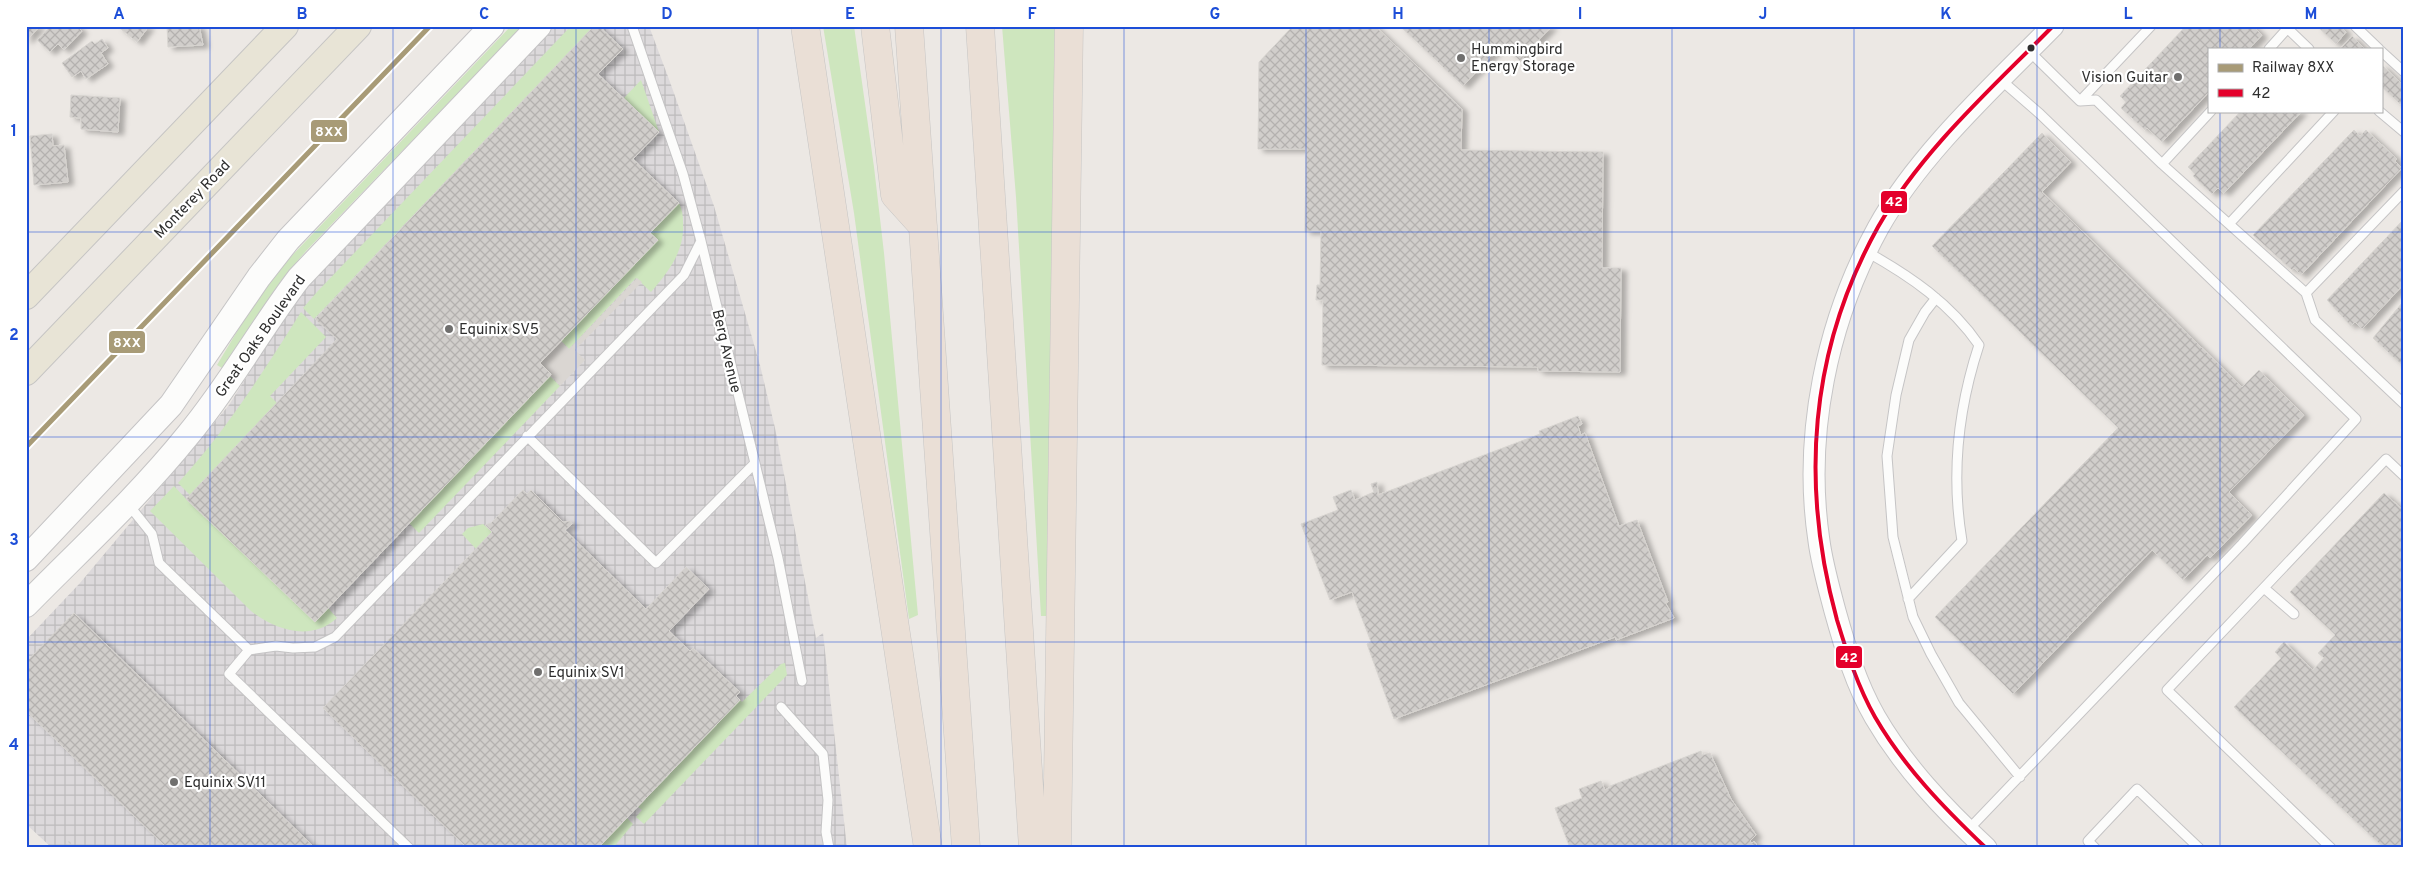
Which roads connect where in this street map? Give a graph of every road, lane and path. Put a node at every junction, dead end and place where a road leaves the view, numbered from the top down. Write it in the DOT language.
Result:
graph roads {
  1 [pos="285,26"];
  2 [pos="358,26"];
  3 [pos="492,26"];
  4 [pos="539,26"];
  5 [pos="632,26"];
  6 [pos="805,26"];
  7 [pos="875,26"];
  8 [pos="909,26"];
  9 [pos="980,26"];
  10 [pos="1069,26"];
  11 [pos="2053,26"];
  12 [pos="2152,26"];
  13 [pos="2355,26"];
  14 [pos="2286,28"];
  15 [pos="2270,48"];
  16 [pos="2308,48"];
  17 [pos="2378,48"];
  18 [pos="2029,50"];
  19 [pos="2382,52"];
  20 [pos="2404,72"];
  21 [pos="2001,80"];
  22 [pos="2080,101"];
  23 [pos="2210,112"];
  24 [pos="2333,112"];
  25 [pos="2379,112"];
  26 [pos="2404,132"];
  27 [pos="2162,164"];
  28 [pos="2404,192"];
  29 [pos="2229,224"];
  30 [pos="923,226"];
  31 [pos="701,241"];
  32 [pos="1867,252"];
  33 [pos="2306,293"];
  34 [pos="26,296"];
  35 [pos="1936,298"];
  36 [pos="26,372"];
  37 [pos="2404,404"];
  38 [pos="144,436"];
  39 [pos="527,436"];
  40 [pos="754,463"];
  41 [pos="2404,476"];
  42 [pos="126,502"];
  43 [pos="26,559"];
  44 [pos="2264,588"];
  45 [pos="1908,599"];
  46 [pos="26,606"];
  47 [pos="2294,614"];
  48 [pos="249,650"];
  49 [pos="802,681"];
  50 [pos="781,707"];
  51 [pos="2020,777"];
  52 [pos="1967,831"];
  53 [pos="70,842"];
  54 [pos="64,848"];
  55 [pos="409,848"];
  56 [pos="829,848"];
  57 [pos="928,848"];
  58 [pos="966,848"];
  59 [pos="1033,848"];
  60 [pos="1057,848"];
  61 [pos="1986,848"];
  62 [pos="2095,848"];
  63 [pos="2199,848"];
  64 [pos="2331,848"];
  1 -- 34 [label="main road"];
  2 -- 36 [label="main road, Monterey Road"];
  3 -- 38 [label="main road"];
  4 -- 42 [label="main road, Great Oaks Boulevard"];
  5 -- 31 [label="lane, Berg Avenue"];
  6 -- 57 [label="highway"];
  7 -- 30 [label="highway"];
  8 -- 30 [label="highway"];
  9 -- 59 [label="highway"];
  10 -- 60 [label="highway"];
  11 -- 18 [label="street"];
  12 -- 22 [label="lane"];
  13 -- 17 [label="lane"];
  14 -- 15 [label="lane"];
  14 -- 16 [label="lane"];
  18 -- 21 [label="street"];
  18 -- 22 [label="lane"];
  19 -- 20 [label="lane"];
  21 -- 32 [label="street"];
  21 -- 51 [label="lane"];
  22 -- 27 [label="lane"];
  23 -- 27 [label="lane"];
  24 -- 29 [label="lane"];
  25 -- 26 [label="lane"];
  27 -- 29 [label="lane"];
  28 -- 33 [label="lane"];
  29 -- 33 [label="lane"];
  30 -- 58 [label="highway"];
  31 -- 39 [label="lane"];
  31 -- 40 [label="lane, Berg Avenue"];
  32 -- 35 [label="lane"];
  32 -- 52 [label="street"];
  33 -- 37 [label="lane"];
  35 -- 45 [label="lane"];
  35 -- 45 [label="lane"];
  38 -- 42 [label="main road"];
  38 -- 43 [label="main road"];
  39 -- 40 [label="lane"];
  39 -- 48 [label="lane"];
  40 -- 49 [label="lane, Berg Avenue"];
  41 -- 44 [label="lane"];
  42 -- 46 [label="main road, Great Oaks Boulevard"];
  42 -- 48 [label="lane"];
  44 -- 47 [label="lane"];
  44 -- 64 [label="lane"];
  45 -- 51 [label="lane"];
  48 -- 55 [label="lane"];
  50 -- 56 [label="lane"];
  51 -- 52 [label="lane"];
  52 -- 61 [label="street"];
  53 -- 54 [label="path"];
  62 -- 63 [label="lane"];
}
